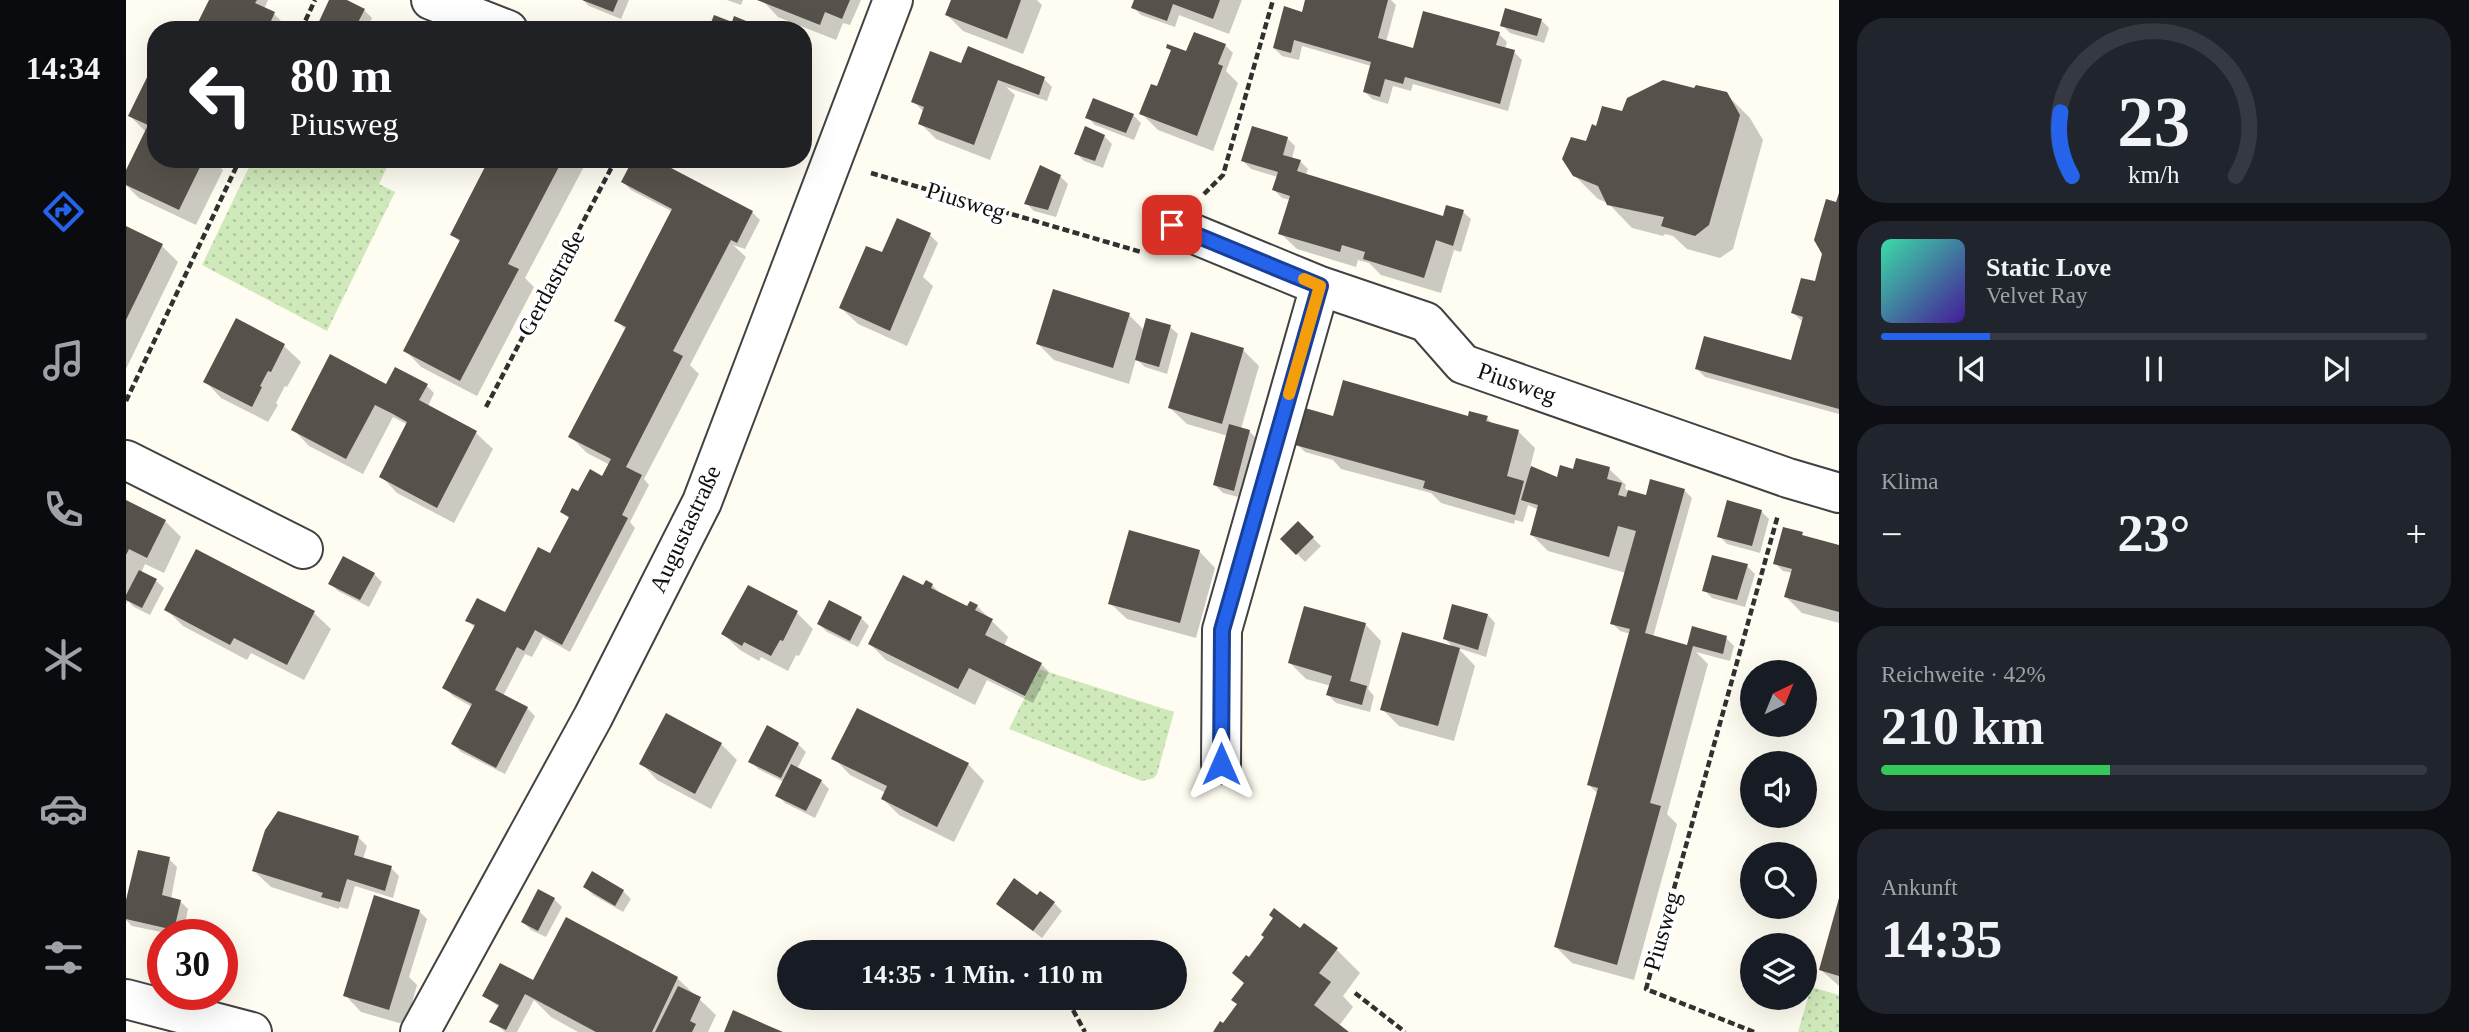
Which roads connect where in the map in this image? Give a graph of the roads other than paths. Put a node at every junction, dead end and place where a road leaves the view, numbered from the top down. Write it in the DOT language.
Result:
graph roads {
  1 [pos="431,0"];
  2 [pos="893,0"];
  3 [pos="485,21"];
  4 [pos="818,155"];
  5 [pos="1172,225"];
  6 [pos="1320,286"];
  7 [pos="126,460"];
  8 [pos="1839,493"];
  9 [pos="303,549"];
  10 [pos="1221,764"];
  11 [pos="126,999"];
  12 [pos="251,1032"];
  13 [pos="420,1032"];
  1 -- 3 [label="street"];
  2 -- 4 [label="street, Augustastraße"];
  4 -- 13 [label="street, Augustastraße"];
  5 -- 6 [label="street, Piusweg"];
  6 -- 8 [label="street, Piusweg"];
  6 -- 10 [label="street"];
  7 -- 9 [label="street"];
  11 -- 12 [label="street"];
}
